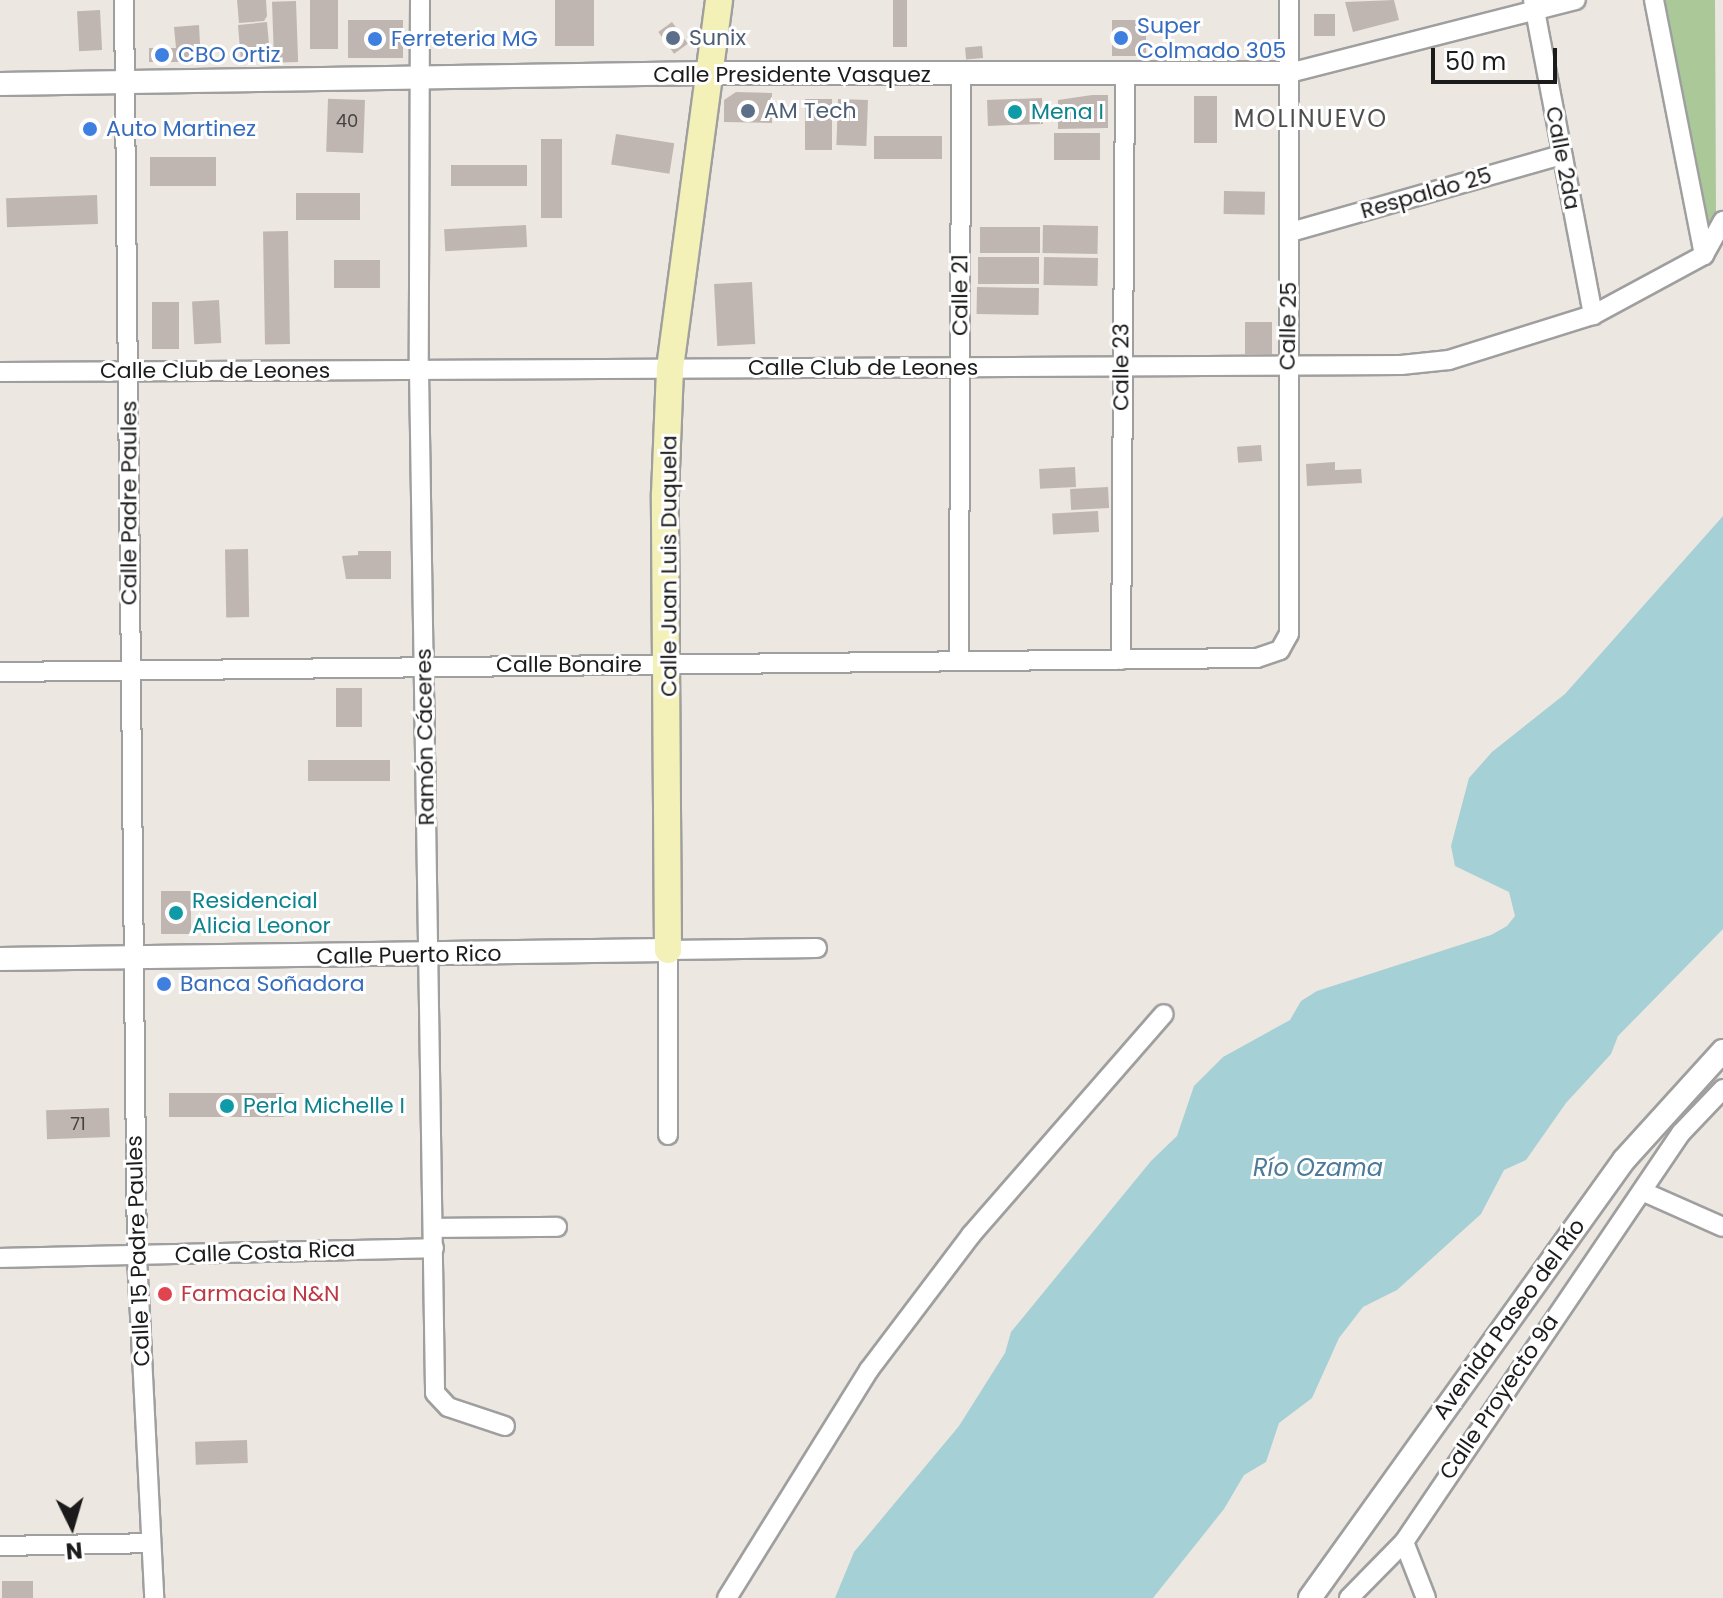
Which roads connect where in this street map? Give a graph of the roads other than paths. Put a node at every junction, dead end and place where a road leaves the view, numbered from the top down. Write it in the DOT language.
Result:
graph roads {
  1 [pos="124,0"];
  2 [pos="420,0"];
  3 [pos="719,0"];
  4 [pos="1289,0"];
  5 [pos="1576,0"];
  6 [pos="1654,0"];
  7 [pos="1534,5"];
  8 [pos="709,73"];
  9 [pos="1289,73"];
  10 [pos="1125,74"];
  11 [pos="961,75"];
  12 [pos="421,78"];
  13 [pos="125,83"];
  14 [pos="0,84"];
  15 [pos="1562,155"];
  16 [pos="1723,221"];
  17 [pos="1291,232"];
  18 [pos="1704,255"];
  19 [pos="1593,315"];
  20 [pos="959,367"];
  21 [pos="670,368"];
  22 [pos="1287,369"];
  23 [pos="419,370"];
  24 [pos="1121,370"];
  25 [pos="129,371"];
  26 [pos="0,372"];
  27 [pos="1280,650"];
  28 [pos="959,660"];
  29 [pos="1121,660"];
  30 [pos="669,665"];
  31 [pos="423,666"];
  32 [pos="128,669"];
  33 [pos="0,672"];
  34 [pos="817,948"];
  35 [pos="668,950"];
  36 [pos="430,954"];
  37 [pos="132,958"];
  38 [pos="0,959"];
  39 [pos="1164,1014"];
  40 [pos="1723,1051"];
  41 [pos="1723,1089"];
  42 [pos="668,1135"];
  43 [pos="1644,1192"];
  44 [pos="557,1227"];
  45 [pos="1723,1227"];
  46 [pos="434,1228"];
  47 [pos="434,1248"];
  48 [pos="137,1257"];
  49 [pos="0,1258"];
  50 [pos="505,1426"];
  51 [pos="1404,1542"];
  52 [pos="150,1543"];
  53 [pos="0,1546"];
  54 [pos="160,1595"];
  55 [pos="727,1598"];
  56 [pos="1310,1598"];
  57 [pos="1349,1598"];
  58 [pos="1426,1598"];
  1 -- 13 [label="street, Calle Padre Paules"];
  2 -- 12 [label="street, Ramón Cáceres"];
  3 -- 8 [label="main road, Calle Juan Luis Duquela"];
  4 -- 9 [label="street, Calle 25"];
  5 -- 7 [label="street, Calle Presidente Vasquez"];
  6 -- 18 [label="street"];
  7 -- 9 [label="street, Calle Presidente Vasquez"];
  7 -- 15 [label="street, Calle 2da"];
  8 -- 11 [label="street, Calle Presidente Vasquez"];
  8 -- 12 [label="street, Calle Presidente Vasquez"];
  8 -- 21 [label="main road, Calle Juan Luis Duquela"];
  9 -- 10 [label="street, Calle Presidente Vasquez"];
  9 -- 17 [label="street, Calle 25"];
  10 -- 11 [label="street, Calle Presidente Vasquez"];
  10 -- 24 [label="street, Calle 23"];
  11 -- 20 [label="street, Calle 21"];
  12 -- 13 [label="street, Calle Presidente Vasquez"];
  12 -- 23 [label="street, Ramón Cáceres"];
  13 -- 14 [label="street, Calle Presidente Vasquez"];
  13 -- 25 [label="street, Calle Padre Paules"];
  15 -- 17 [label="street, Respaldo 25"];
  15 -- 19 [label="street, Calle 2da"];
  16 -- 18 [label="street"];
  17 -- 22 [label="street, Calle 25"];
  18 -- 19 [label="street, Calle Club de Leones"];
  19 -- 22 [label="street, Calle Club de Leones"];
  20 -- 21 [label="street, Calle Club de Leones"];
  20 -- 24 [label="street, Calle Club de Leones"];
  20 -- 28 [label="street, Calle 21"];
  21 -- 23 [label="street, Calle Club de Leones"];
  21 -- 30 [label="main road, Calle Juan Luis Duquela"];
  22 -- 24 [label="street, Calle Club de Leones"];
  22 -- 27 [label="street, Calle 25"];
  23 -- 25 [label="street, Calle Club de Leones"];
  23 -- 31 [label="street, Ramón Cáceres"];
  24 -- 29 [label="street, Calle 23"];
  25 -- 26 [label="street, Calle Club de Leones"];
  25 -- 32 [label="street, Calle Padre Paules"];
  27 -- 29 [label="street, Calle Bonaire"];
  28 -- 29 [label="street, Calle Bonaire"];
  28 -- 30 [label="street, Calle Bonaire"];
  30 -- 31 [label="street, Calle Bonaire"];
  30 -- 35 [label="main road, Calle Juan Luis Duquela"];
  31 -- 32 [label="street, Calle Bonaire"];
  31 -- 36 [label="street, Ramón Cáceres"];
  32 -- 33 [label="street, Calle Bonaire"];
  32 -- 37 [label="street, Calle Padre Paules"];
  34 -- 35 [label="street, Calle Puerto Rico"];
  35 -- 36 [label="street, Calle Puerto Rico"];
  35 -- 42 [label="street, Calle Juan Luis Duquela"];
  36 -- 37 [label="street, Calle Puerto Rico"];
  36 -- 46 [label="street, Ramón Cáceres"];
  37 -- 38 [label="street, Calle Puerto Rico"];
  37 -- 48 [label="street, Calle 15 Padre Paules"];
  39 -- 55 [label="street"];
  40 -- 56 [label="street, Avenida Paseo del Río"];
  41 -- 43 [label="street, Calle Proyecto 9a"];
  43 -- 45 [label="street"];
  43 -- 51 [label="street, Calle Proyecto 9a"];
  44 -- 46 [label="street"];
  46 -- 47 [label="street, Ramón Cáceres"];
  47 -- 48 [label="street, Calle Costa Rica"];
  47 -- 50 [label="street, Ramón Cáceres"];
  48 -- 49 [label="street, Calle Costa Rica"];
  48 -- 52 [label="street, Calle 15 Padre Paules"];
  51 -- 57 [label="street, Calle Proyecto 9a"];
  51 -- 58 [label="street"];
  52 -- 53 [label="street"];
  52 -- 54 [label="street, Calle 15 Padre Paules"];
}
